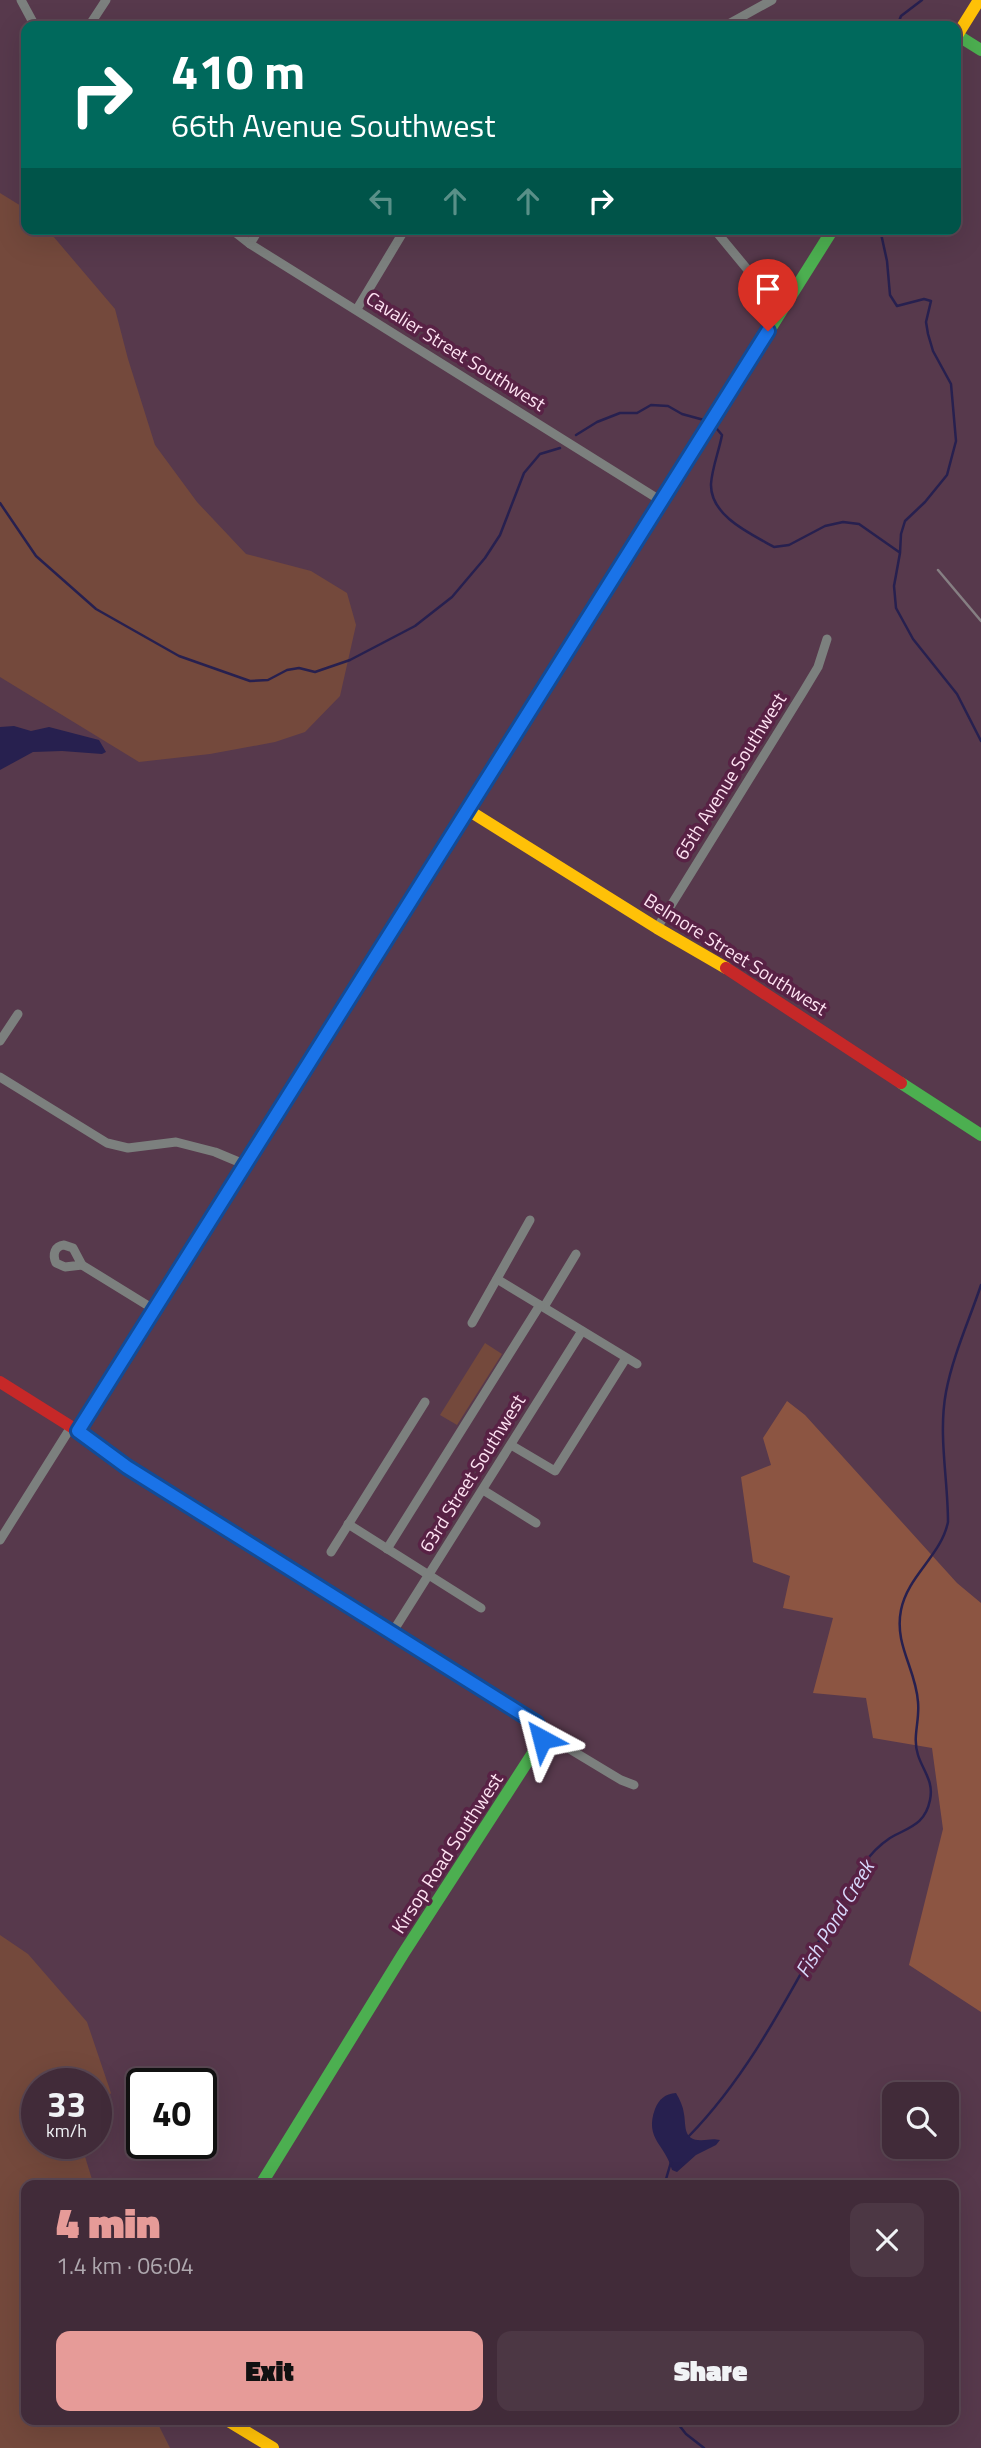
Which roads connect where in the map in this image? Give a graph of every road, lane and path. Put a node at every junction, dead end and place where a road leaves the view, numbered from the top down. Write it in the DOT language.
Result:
graph roads {
  1 [pos="21,0"];
  2 [pos="106,0"];
  3 [pos="772,0"];
  4 [pos="979,0"];
  5 [pos="32,21"];
  6 [pos="92,21"];
  7 [pos="734,21"];
  8 [pos="961,28"];
  9 [pos="961,39"];
  10 [pos="981,50"];
  11 [pos="239,235"];
  12 [pos="256,235"];
  13 [pos="401,235"];
  14 [pos="719,235"];
  15 [pos="829,235"];
  16 [pos="250,244"];
  17 [pos="357,309"];
  18 [pos="781,310"];
  19 [pos="663,502"];
  20 [pos="827,639"];
  21 [pos="468,810"];
  22 [pos="657,928"];
  23 [pos="18,1014"];
  24 [pos="0,1041"];
  25 [pos="0,1077"];
  26 [pos="981,1135"];
  27 [pos="246,1165"];
  28 [pos="530,1220"];
  29 [pos="576,1254"];
  30 [pos="82,1265"];
  31 [pos="497,1279"];
  32 [pos="542,1306"];
  33 [pos="155,1310"];
  34 [pos="472,1323"];
  35 [pos="582,1331"];
  36 [pos="626,1358"];
  37 [pos="637,1364"];
  38 [pos="0,1382"];
  39 [pos="425,1402"];
  40 [pos="75,1429"];
  41 [pos="511,1445"];
  42 [pos="483,1490"];
  43 [pos="536,1523"];
  44 [pos="348,1524"];
  45 [pos="0,1540"];
  46 [pos="387,1549"];
  47 [pos="331,1552"];
  48 [pos="429,1575"];
  49 [pos="481,1608"];
  50 [pos="392,1633"];
  51 [pos="542,1733"];
  52 [pos="634,1785"];
  53 [pos="264,2180"];
  54 [pos="235,2425"];
  55 [pos="272,2448"];
  1 -- 5 [label="street"];
  2 -- 6 [label="street"];
  3 -- 7 [label="street"];
  4 -- 8 [label="street"];
  9 -- 10 [label="street"];
  11 -- 16 [label="street, Cavalier Street Southwest"];
  12 -- 16 [label="street"];
  13 -- 17 [label="street"];
  14 -- 18 [label="street"];
  15 -- 18 [label="street"];
  16 -- 17 [label="street, Cavalier Street Southwest"];
  17 -- 19 [label="street, Cavalier Street Southwest"];
  18 -- 19 [label="street"];
  19 -- 21 [label="street"];
  20 -- 22 [label="street, 65th Avenue Southwest"];
  21 -- 22 [label="street, Belmore Street Southwest"];
  21 -- 27 [label="street"];
  22 -- 26 [label="street, Belmore Street Southwest"];
  23 -- 24 [label="street"];
  25 -- 27 [label="street"];
  27 -- 33 [label="street"];
  28 -- 31 [label="street"];
  29 -- 32 [label="street"];
  30 -- 33 [label="street"];
  31 -- 32 [label="street"];
  31 -- 34 [label="street"];
  32 -- 35 [label="street"];
  32 -- 46 [label="street"];
  33 -- 40 [label="street"];
  35 -- 36 [label="street"];
  35 -- 41 [label="street, 63rd Street Southwest"];
  36 -- 37 [label="street"];
  36 -- 41 [label="street"];
  38 -- 40 [label="street"];
  39 -- 44 [label="street"];
  40 -- 45 [label="street"];
  40 -- 50 [label="street"];
  41 -- 42 [label="street, 63rd Street Southwest"];
  42 -- 43 [label="street"];
  42 -- 48 [label="street, 63rd Street Southwest"];
  44 -- 46 [label="street"];
  44 -- 47 [label="street"];
  46 -- 48 [label="street"];
  48 -- 49 [label="street"];
  48 -- 50 [label="street, 63rd Street Southwest"];
  50 -- 51 [label="street"];
  51 -- 52 [label="street"];
  51 -- 53 [label="street, Kirsop Road Southwest"];
  54 -- 55 [label="street"];
}
